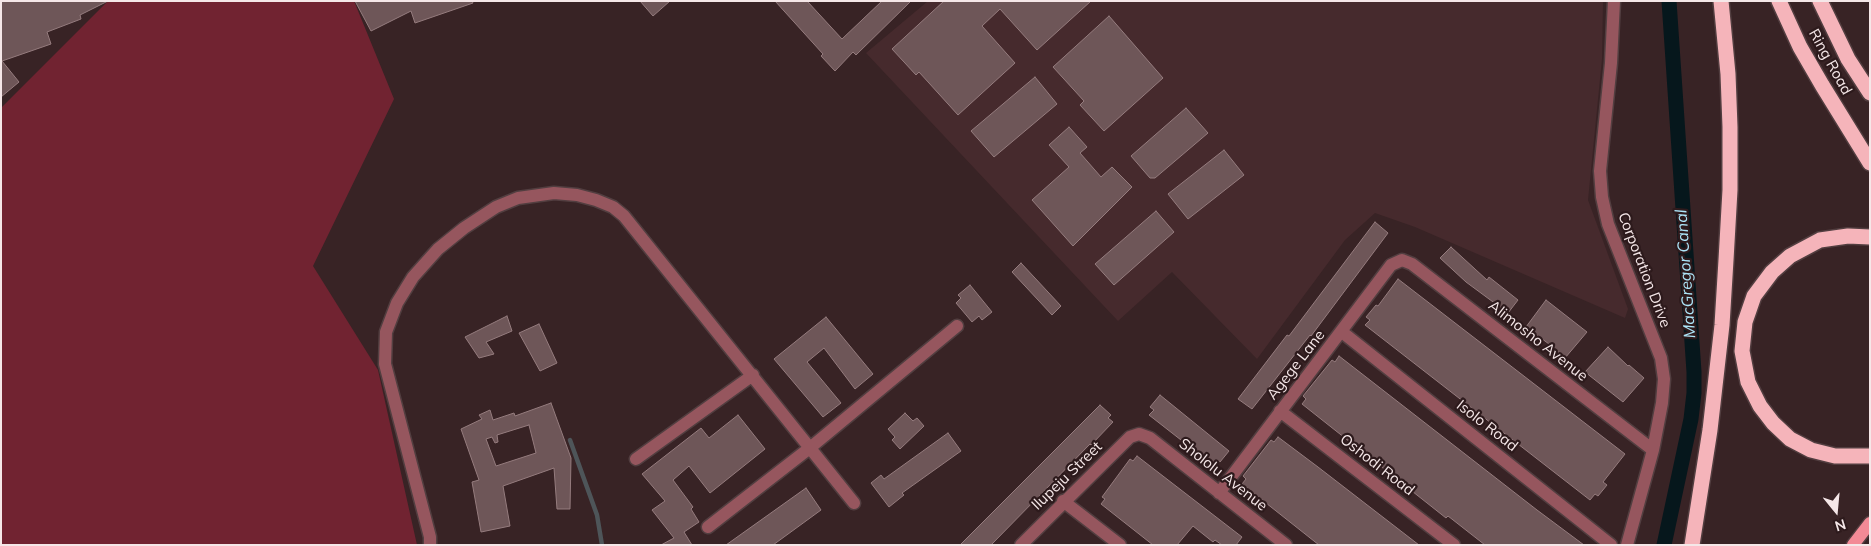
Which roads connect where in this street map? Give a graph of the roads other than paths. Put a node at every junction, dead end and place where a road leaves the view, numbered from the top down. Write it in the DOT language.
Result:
graph roads {
  1 [pos="1614,1"];
  2 [pos="1721,1"];
  3 [pos="1779,1"];
  4 [pos="1820,1"];
  5 [pos="1870,93"];
  6 [pos="1870,163"];
  7 [pos="1870,237"];
  8 [pos="1402,260"];
  9 [pos="957,326"];
  10 [pos="1342,332"];
  11 [pos="753,375"];
  12 [pos="1280,411"];
  13 [pos="1139,434"];
  14 [pos="811,447"];
  15 [pos="1653,450"];
  16 [pos="1870,456"];
  17 [pos="636,459"];
  18 [pos="1218,493"];
  19 [pos="1063,501"];
  20 [pos="854,503"];
  21 [pos="1870,524"];
  22 [pos="708,527"];
  23 [pos="430,545"];
  24 [pos="1021,545"];
  25 [pos="1120,545"];
  26 [pos="1286,545"];
  27 [pos="1454,545"];
  28 [pos="1612,545"];
  29 [pos="1627,545"];
  30 [pos="1692,545"];
  31 [pos="1853,545"];
  1 -- 15 [label="street, Corporation Drive"];
  2 -- 30 [label="highway"];
  3 -- 6 [label="highway, Ring Road"];
  4 -- 5 [label="highway, Ring Road"];
  7 -- 16 [label="highway"];
  8 -- 10 [label="street, Agege Lane"];
  8 -- 15 [label="street, Alimosho Avenue"];
  9 -- 14 [label="street"];
  10 -- 12 [label="street, Agege Lane"];
  10 -- 28 [label="street, Isolo Road"];
  11 -- 14 [label="street"];
  11 -- 17 [label="street"];
  11 -- 23 [label="street"];
  12 -- 18 [label="street, Agege Lane"];
  12 -- 27 [label="street, Oshodi Road"];
  13 -- 18 [label="street, Shololu Avenue"];
  13 -- 19 [label="street, Ilupeju Street"];
  14 -- 20 [label="street"];
  14 -- 22 [label="street"];
  15 -- 29 [label="street, Corporation Drive"];
  18 -- 26 [label="street, Shololu Avenue"];
  19 -- 24 [label="street, Ilupeju Street"];
  19 -- 25 [label="street"];
  21 -- 31 [label="main road"];
}
